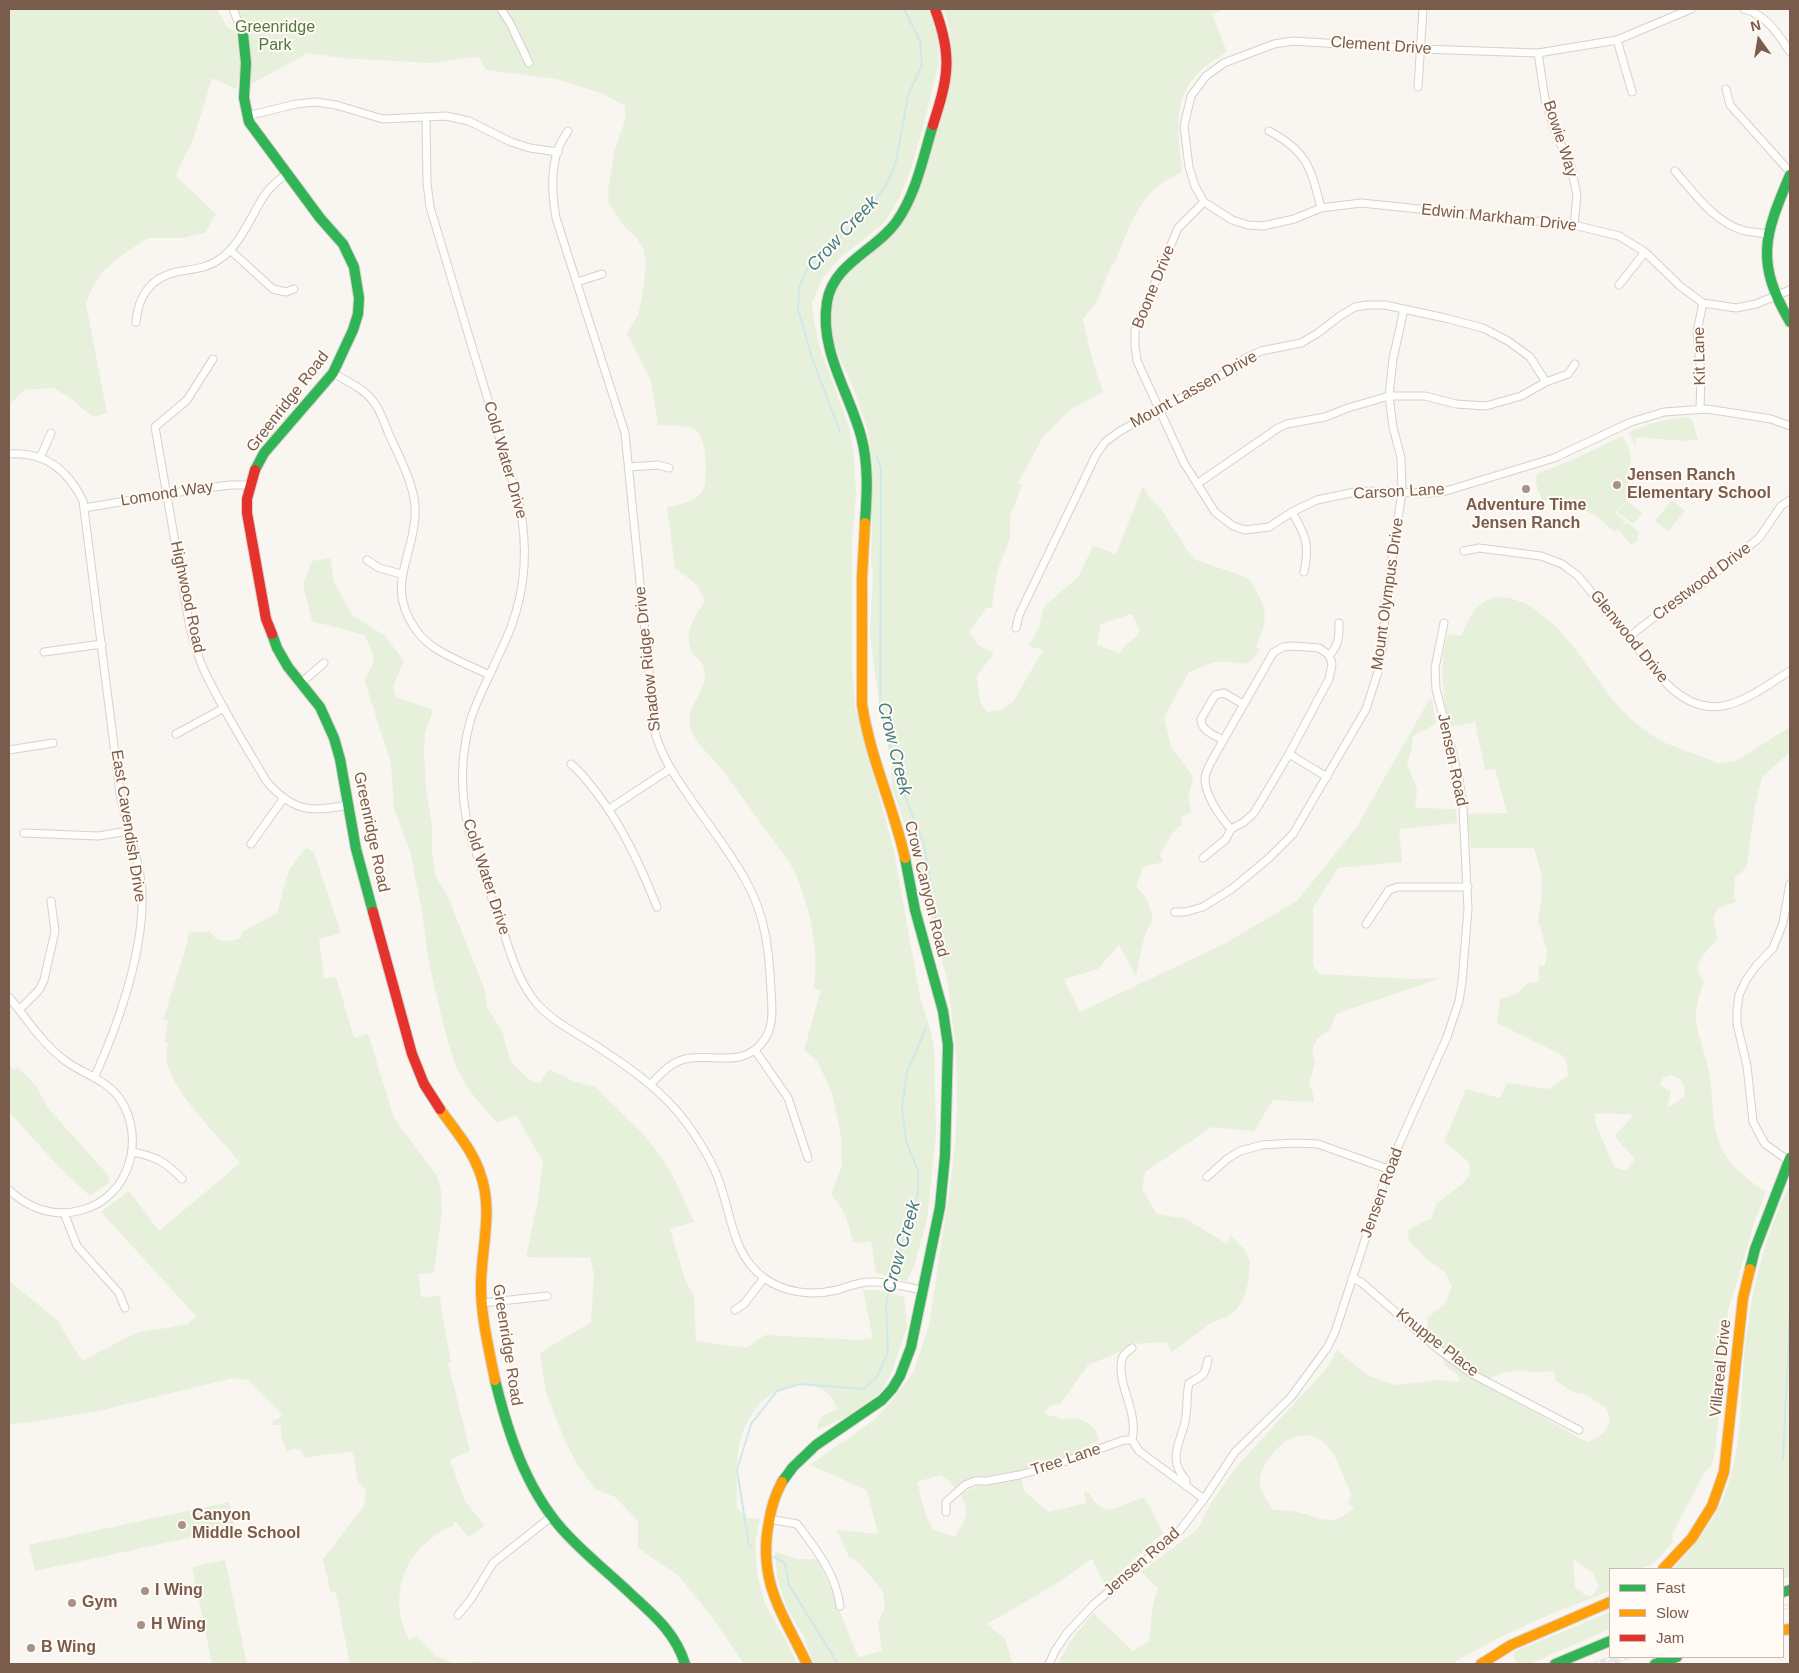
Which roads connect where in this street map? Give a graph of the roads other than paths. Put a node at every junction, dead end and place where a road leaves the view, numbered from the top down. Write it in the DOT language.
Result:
graph roads {
  1 [pos="232,9"];
  2 [pos="501,9"];
  3 [pos="935,9"];
  4 [pos="1423,9"];
  5 [pos="1691,9"];
  6 [pos="1744,9"];
  7 [pos="243,34"];
  8 [pos="1617,40"];
  9 [pos="1420,49"];
  10 [pos="1790,52"];
  11 [pos="1538,53"];
  12 [pos="529,63"];
  13 [pos="1418,87"];
  14 [pos="1726,89"];
  15 [pos="1632,92"];
  16 [pos="247,116"];
  17 [pos="426,117"];
  18 [pos="568,131"];
  19 [pos="1269,131"];
  20 [pos="558,152"];
  21 [pos="1675,171"];
  22 [pos="1790,173"];
  23 [pos="286,174"];
  24 [pos="1204,202"];
  25 [pos="1321,208"];
  26 [pos="1574,225"];
  27 [pos="1768,234"];
  28 [pos="230,250"];
  29 [pos="1645,252"];
  30 [pos="602,274"];
  31 [pos="577,282"];
  32 [pos="1619,286"];
  33 [pos="294,289"];
  34 [pos="1790,290"];
  35 [pos="1776,297"];
  36 [pos="1703,303"];
  37 [pos="1404,309"];
  38 [pos="136,322"];
  39 [pos="1790,322"];
  40 [pos="213,359"];
  41 [pos="1575,364"];
  42 [pos="333,373"];
  43 [pos="1546,382"];
  44 [pos="1389,396"];
  45 [pos="1700,409"];
  46 [pos="1160,410"];
  47 [pos="1790,426"];
  48 [pos="51,433"];
  49 [pos="9,454"];
  50 [pos="40,458"];
  51 [pos="1184,463"];
  52 [pos="629,467"];
  53 [pos="669,468"];
  54 [pos="1197,484"];
  55 [pos="250,486"];
  56 [pos="1402,493"];
  57 [pos="166,494"];
  58 [pos="1790,500"];
  59 [pos="84,508"];
  60 [pos="1292,512"];
  61 [pos="1464,551"];
  62 [pos="366,560"];
  63 [pos="1304,572"];
  64 [pos="401,574"];
  65 [pos="1339,623"];
  66 [pos="1444,623"];
  67 [pos="1016,628"];
  68 [pos="1629,638"];
  69 [pos="102,644"];
  70 [pos="44,652"];
  71 [pos="1329,656"];
  72 [pos="324,664"];
  73 [pos="1790,671"];
  74 [pos="489,675"];
  75 [pos="301,683"];
  76 [pos="1243,704"];
  77 [pos="224,708"];
  78 [pos="176,734"];
  79 [pos="1223,740"];
  80 [pos="53,743"];
  81 [pos="9,750"];
  82 [pos="1289,754"];
  83 [pos="571,764"];
  84 [pos="670,768"];
  85 [pos="1327,777"];
  86 [pos="283,799"];
  87 [pos="347,805"];
  88 [pos="609,809"];
  89 [pos="1231,829"];
  90 [pos="128,831"];
  91 [pos="24,833"];
  92 [pos="251,844"];
  93 [pos="1203,858"];
  94 [pos="1790,884"];
  95 [pos="1468,886"];
  96 [pos="51,902"];
  97 [pos="657,907"];
  98 [pos="1175,912"];
  99 [pos="1366,924"];
  100 [pos="9,997"];
  101 [pos="19,1010"];
  102 [pos="754,1050"];
  103 [pos="94,1078"];
  104 [pos="650,1085"];
  105 [pos="132,1152"];
  106 [pos="808,1158"];
  107 [pos="1789,1160"];
  108 [pos="1388,1170"];
  109 [pos="1208,1177"];
  110 [pos="182,1179"];
  111 [pos="9,1190"];
  112 [pos="64,1213"];
  113 [pos="764,1278"];
  114 [pos="1352,1278"];
  115 [pos="922,1290"];
  116 [pos="547,1296"];
  117 [pos="482,1303"];
  118 [pos="125,1308"];
  119 [pos="735,1310"];
  120 [pos="1132,1348"];
  121 [pos="1208,1360"];
  122 [pos="1580,1430"];
  123 [pos="1132,1440"];
  124 [pos="1186,1486"];
  125 [pos="1204,1499"];
  126 [pos="946,1512"];
  127 [pos="551,1517"];
  128 [pos="769,1519"];
  129 [pos="1665,1568"];
  130 [pos="1609,1602"];
  131 [pos="840,1606"];
  132 [pos="458,1615"];
  133 [pos="1609,1640"];
  134 [pos="1674,1658"];
  135 [pos="685,1664"];
  136 [pos="807,1664"];
  137 [pos="1049,1664"];
  138 [pos="1481,1664"];
  139 [pos="1555,1664"];
  140 [pos="1655,1664"];
  1 -- 7 [label="street, Greenridge Road"];
  2 -- 12 [label="street"];
  3 -- 115 [label="main road, Crow Canyon Road"];
  4 -- 9 [label="street"];
  5 -- 8 [label="street, Clement Drive"];
  6 -- 10 [label="street"];
  7 -- 16 [label="main road, Greenridge Road"];
  8 -- 11 [label="street, Clement Drive"];
  8 -- 15 [label="street"];
  9 -- 11 [label="street, Clement Drive"];
  9 -- 13 [label="street"];
  9 -- 24 [label="street, Clement Drive"];
  11 -- 26 [label="street, Bowie Way"];
  14 -- 22 [label="street"];
  16 -- 17 [label="street"];
  16 -- 23 [label="main road, Greenridge Road"];
  17 -- 20 [label="street"];
  17 -- 74 [label="street, Cold Water Drive"];
  18 -- 20 [label="street, Shadow Ridge Drive"];
  19 -- 25 [label="street"];
  20 -- 31 [label="street, Shadow Ridge Drive"];
  21 -- 27 [label="street"];
  22 -- 27 [label="main road"];
  23 -- 28 [label="street"];
  23 -- 42 [label="main road, Greenridge Road"];
  24 -- 25 [label="street, Edwin Markham Drive"];
  24 -- 46 [label="street, Boone Drive"];
  25 -- 26 [label="street, Edwin Markham Drive"];
  26 -- 29 [label="street, Edwin Markham Drive"];
  27 -- 35 [label="main road"];
  28 -- 33 [label="street"];
  28 -- 38 [label="street"];
  29 -- 32 [label="street"];
  29 -- 36 [label="street, Edwin Markham Drive"];
  30 -- 31 [label="street"];
  31 -- 52 [label="street, Shadow Ridge Drive"];
  34 -- 35 [label="street, Edwin Markham Drive"];
  35 -- 36 [label="street, Edwin Markham Drive"];
  35 -- 39 [label="main road"];
  36 -- 45 [label="street, Kit Lane"];
  37 -- 43 [label="street, Mount Lassen Drive"];
  37 -- 44 [label="street, Mount Olympus Drive"];
  37 -- 46 [label="street, Mount Lassen Drive"];
  40 -- 57 [label="street, Highwood Road"];
  41 -- 43 [label="street"];
  42 -- 55 [label="main road, Greenridge Road"];
  42 -- 64 [label="street"];
  43 -- 44 [label="street"];
  44 -- 54 [label="street"];
  44 -- 56 [label="street, Mount Olympus Drive"];
  45 -- 47 [label="street"];
  45 -- 56 [label="street, Carson Lane"];
  46 -- 51 [label="street, Boone Drive"];
  46 -- 67 [label="street, Mount Lassen Drive"];
  48 -- 50 [label="street"];
  49 -- 50 [label="street"];
  50 -- 59 [label="street, East Cavendish Drive"];
  51 -- 54 [label="street, Carson Lane"];
  52 -- 53 [label="street"];
  52 -- 84 [label="street, Shadow Ridge Drive"];
  54 -- 60 [label="street, Carson Lane"];
  55 -- 57 [label="street, Lomond Way"];
  55 -- 75 [label="main road, Greenridge Road"];
  56 -- 60 [label="street, Carson Lane"];
  56 -- 85 [label="street, Mount Olympus Drive"];
  57 -- 59 [label="street, Lomond Way"];
  57 -- 77 [label="street, Highwood Road"];
  58 -- 68 [label="street, Crestwood Drive"];
  59 -- 69 [label="street, East Cavendish Drive"];
  60 -- 63 [label="street"];
  61 -- 68 [label="street, Glenwood Drive"];
  62 -- 64 [label="street"];
  64 -- 74 [label="street"];
  65 -- 71 [label="street"];
  66 -- 95 [label="street, Jensen Road"];
  68 -- 73 [label="street, Glenwood Drive"];
  69 -- 70 [label="street"];
  69 -- 90 [label="street, East Cavendish Drive"];
  71 -- 76 [label="street"];
  71 -- 82 [label="street"];
  72 -- 75 [label="street"];
  74 -- 104 [label="street, Cold Water Drive"];
  75 -- 87 [label="main road, Greenridge Road"];
  76 -- 79 [label="street"];
  76 -- 79 [label="street"];
  77 -- 78 [label="street"];
  77 -- 86 [label="street, Highwood Road"];
  79 -- 89 [label="street"];
  80 -- 81 [label="street"];
  82 -- 85 [label="street"];
  82 -- 89 [label="street"];
  83 -- 88 [label="street"];
  84 -- 88 [label="street"];
  84 -- 102 [label="street, Shadow Ridge Drive"];
  85 -- 98 [label="street, Mount Olympus Drive"];
  86 -- 87 [label="street, Highwood Road"];
  86 -- 92 [label="street"];
  87 -- 117 [label="main road, Greenridge Road"];
  88 -- 97 [label="street"];
  89 -- 93 [label="street"];
  90 -- 91 [label="street"];
  90 -- 103 [label="street, East Cavendish Drive"];
  94 -- 107 [label="street"];
  95 -- 99 [label="street"];
  95 -- 108 [label="street, Jensen Road"];
  96 -- 101 [label="street"];
  100 -- 101 [label="street"];
  101 -- 103 [label="street"];
  102 -- 104 [label="street"];
  102 -- 106 [label="street"];
  103 -- 105 [label="street"];
  104 -- 113 [label="street, Cold Water Drive"];
  105 -- 110 [label="street"];
  105 -- 112 [label="street"];
  107 -- 129 [label="main road, Villareal Drive"];
  108 -- 109 [label="street"];
  108 -- 114 [label="street, Jensen Road"];
  111 -- 112 [label="street"];
  112 -- 118 [label="street"];
  113 -- 115 [label="street, Cold Water Drive"];
  113 -- 119 [label="street"];
  114 -- 122 [label="street, Knuppe Place"];
  114 -- 125 [label="street, Jensen Road"];
  115 -- 128 [label="main road, Crow Canyon Road"];
  116 -- 117 [label="street"];
  117 -- 127 [label="main road, Greenridge Road"];
  120 -- 123 [label="street"];
  121 -- 124 [label="street"];
  123 -- 124 [label="street"];
  123 -- 126 [label="street, Tree Lane"];
  124 -- 125 [label="street"];
  125 -- 137 [label="street, Jensen Road"];
  127 -- 132 [label="street"];
  127 -- 135 [label="main road, Greenridge Road"];
  128 -- 131 [label="street"];
  128 -- 136 [label="main road, Crow Canyon Road"];
  130 -- 138 [label="main road"];
  133 -- 139 [label="main road"];
  134 -- 140 [label="main road"];
}
